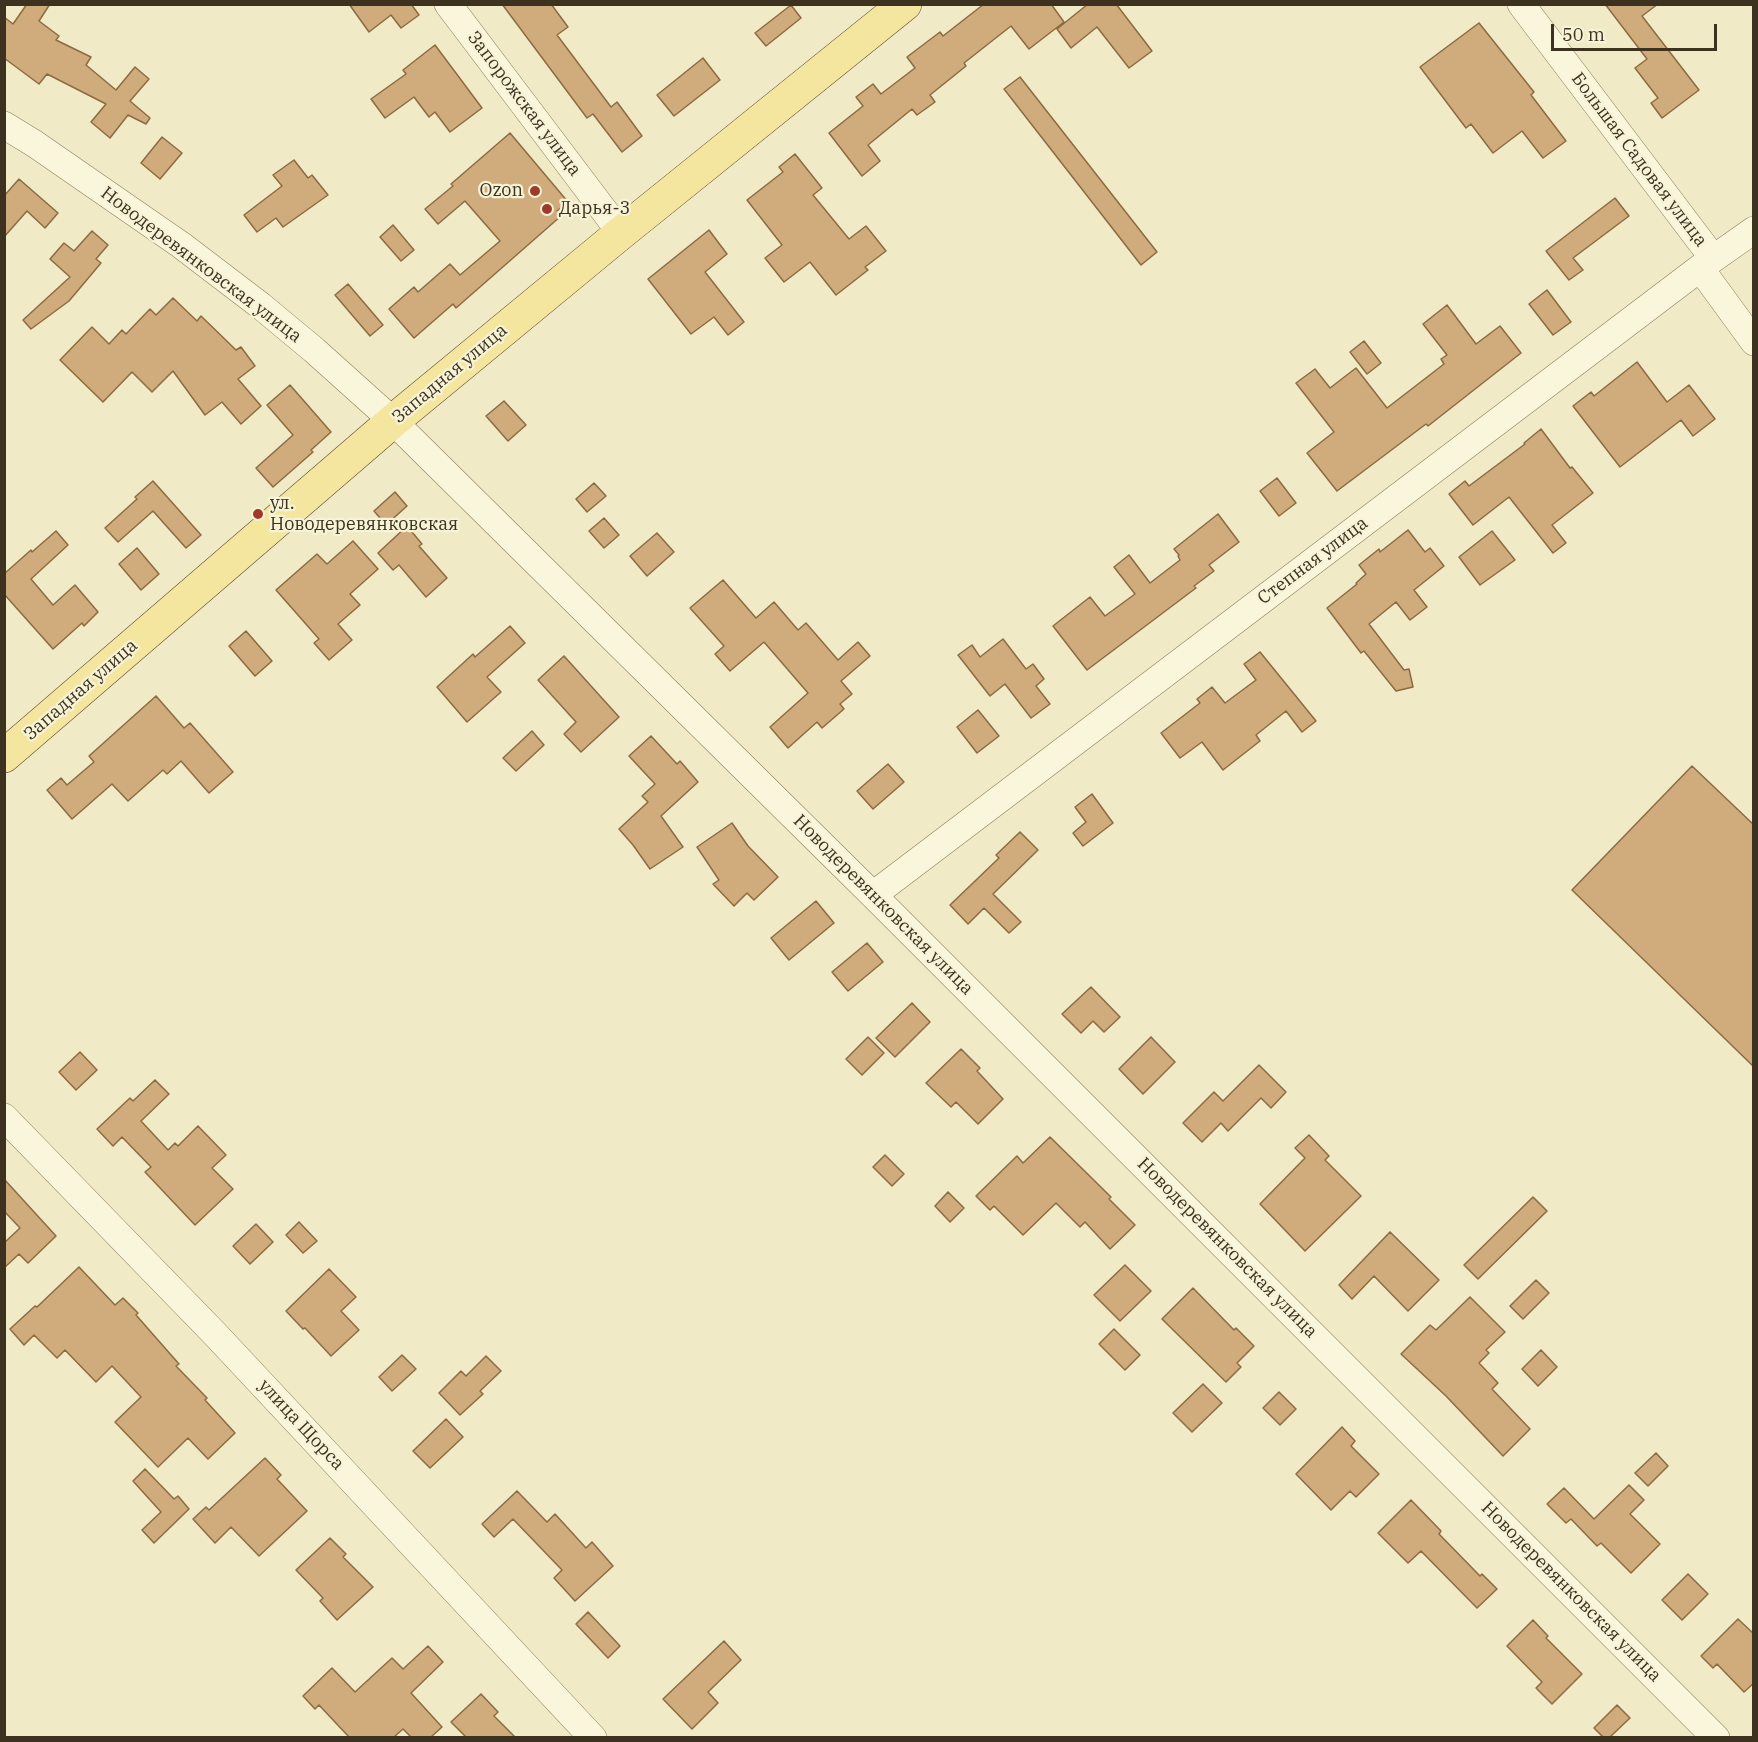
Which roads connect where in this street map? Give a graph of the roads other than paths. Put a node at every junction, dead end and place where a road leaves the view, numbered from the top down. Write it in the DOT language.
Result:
graph roads {
  1 [pos="448,4"];
  2 [pos="905,4"];
  3 [pos="1521,4"];
  4 [pos="4,125"];
  5 [pos="1754,230"];
  6 [pos="621,233"];
  7 [pos="1707,263"];
  8 [pos="1754,342"];
  9 [pos="393,422"];
  10 [pos="4,756"];
  11 [pos="873,895"];
  12 [pos="4,1117"];
  13 [pos="593,1737"];
  14 [pos="1716,1737"];
  1 -- 6 [label="street, Запорожская улица"];
  2 -- 6 [label="main road, Западная улица"];
  3 -- 7 [label="street, Большая Садовая улица"];
  4 -- 9 [label="street, Новодеревянковская улица"];
  5 -- 7 [label="street, Степная улица"];
  6 -- 9 [label="main road, Западная улица"];
  7 -- 8 [label="street, Большая Садовая улица"];
  7 -- 11 [label="street, Степная улица"];
  9 -- 10 [label="main road, Западная улица"];
  9 -- 11 [label="street, Новодеревянковская улица"];
  11 -- 14 [label="street, Новодеревянковская улица"];
  12 -- 13 [label="street, улица Щорса"];
}
